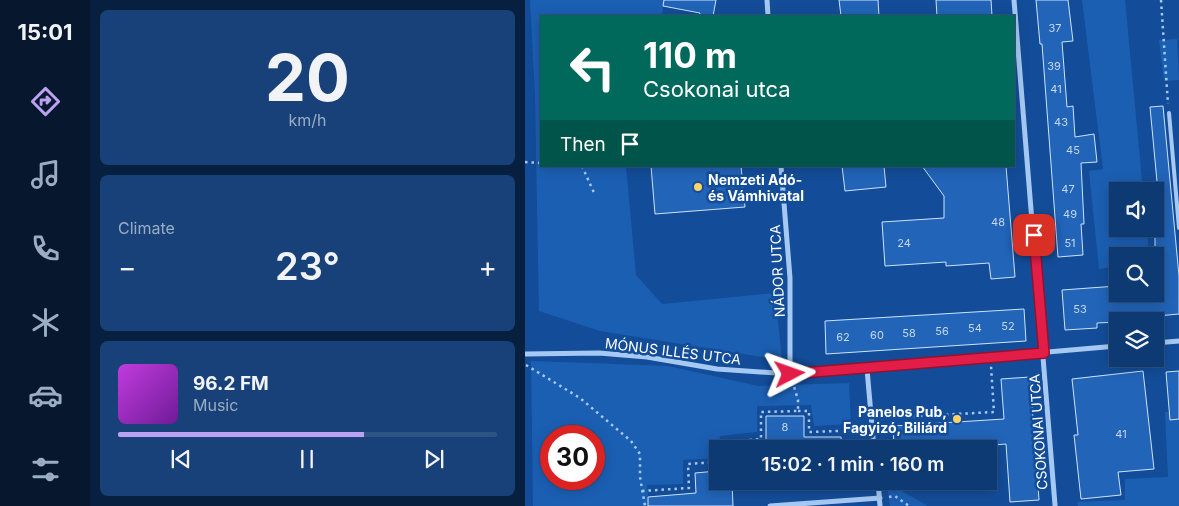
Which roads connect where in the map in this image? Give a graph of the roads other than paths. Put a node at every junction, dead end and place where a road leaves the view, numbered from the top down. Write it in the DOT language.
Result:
graph roads {
  1 [pos="767,0"];
  2 [pos="1014,0"];
  3 [pos="768,15"];
  4 [pos="1169,113"];
  5 [pos="781,167"];
  6 [pos="1179,228"];
  7 [pos="1179,341"];
  8 [pos="1164,342"];
  9 [pos="1109,347"];
  10 [pos="1044,353"];
  11 [pos="525,354"];
  12 [pos="867,369"];
  13 [pos="790,374"];
  14 [pos="873,440"];
  15 [pos="879,490"];
  16 [pos="880,498"];
  17 [pos="831,503"];
  18 [pos="1055,504"];
  19 [pos="770,506"];
  20 [pos="880,506"];
  1 -- 3 [label="street"];
  2 -- 10 [label="street, CSOKONAI UTCA"];
  4 -- 6 [label="lane"];
  5 -- 13 [label="street, NÁDOR UTCA"];
  7 -- 8 [label="street"];
  9 -- 10 [label="street, MÓNUS ILLÉS UTCA"];
  10 -- 12 [label="street, MÓNUS ILLÉS UTCA"];
  10 -- 18 [label="street, CSOKONAI UTCA"];
  11 -- 13 [label="street, MÓNUS ILLÉS UTCA"];
  12 -- 13 [label="street, MÓNUS ILLÉS UTCA"];
  12 -- 14 [label="street"];
  15 -- 16 [label="street"];
  16 -- 17 [label="street"];
  16 -- 20 [label="street"];
  17 -- 19 [label="street"];
}
